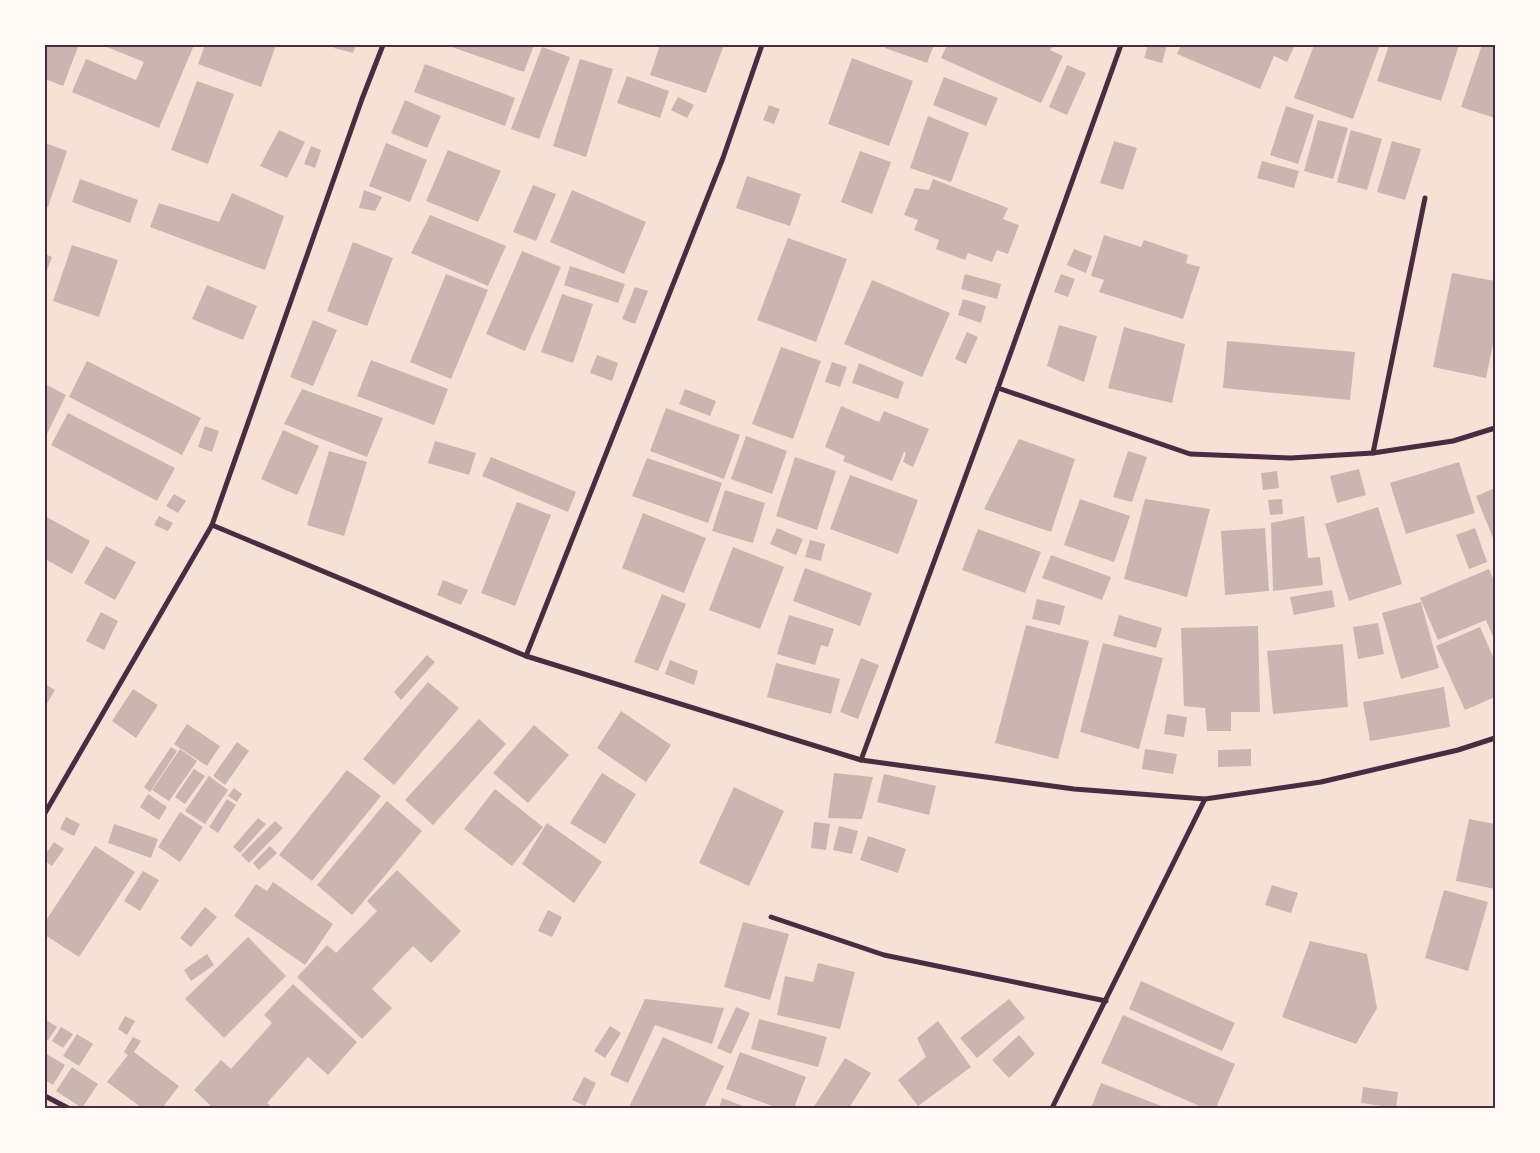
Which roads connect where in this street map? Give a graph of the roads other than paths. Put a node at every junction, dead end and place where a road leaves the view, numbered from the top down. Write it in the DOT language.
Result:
graph roads {
  1 [pos="383,45"];
  2 [pos="762,45"];
  3 [pos="1121,45"];
  4 [pos="1425,198"];
  5 [pos="998,388"];
  6 [pos="1495,428"];
  7 [pos="1373,453"];
  8 [pos="212,525"];
  9 [pos="526,656"];
  10 [pos="1495,738"];
  11 [pos="861,760"];
  12 [pos="1205,799"];
  13 [pos="45,813"];
  14 [pos="771,917"];
  15 [pos="1106,1002"];
  16 [pos="45,1096"];
  17 [pos="68,1108"];
  18 [pos="1052,1108"];
  1 -- 8 [label="street"];
  2 -- 9 [label="street"];
  3 -- 5 [label="street"];
  4 -- 7 [label="street"];
  5 -- 7 [label="street"];
  5 -- 11 [label="street"];
  6 -- 7 [label="street"];
  8 -- 9 [label="street"];
  8 -- 13 [label="street"];
  9 -- 11 [label="street"];
  10 -- 12 [label="street"];
  11 -- 12 [label="street"];
  12 -- 15 [label="street"];
  14 -- 15 [label="street"];
  15 -- 18 [label="street"];
  16 -- 17 [label="street"];
}
